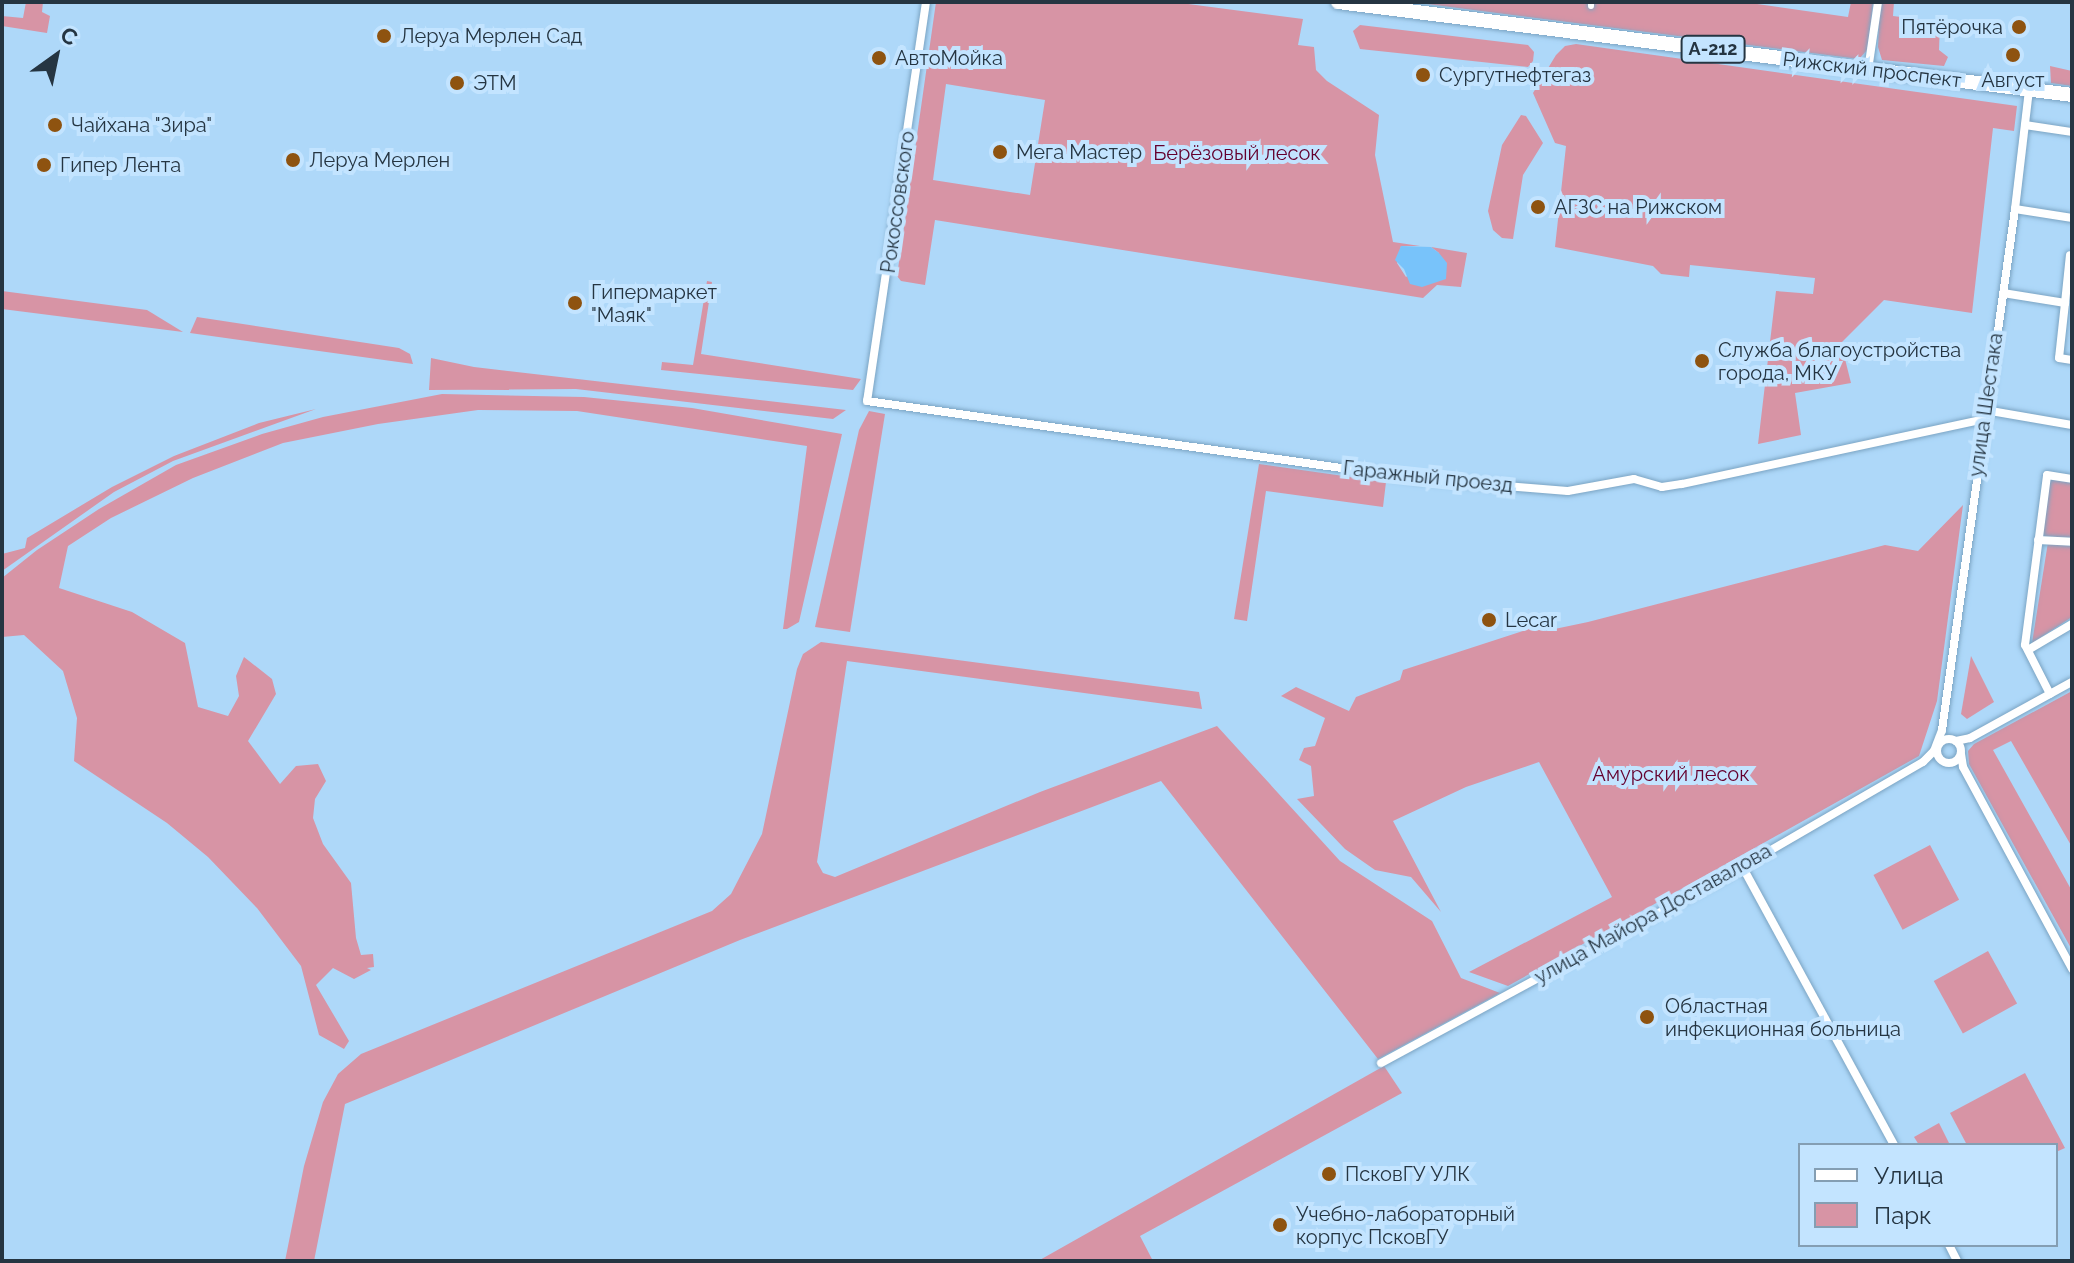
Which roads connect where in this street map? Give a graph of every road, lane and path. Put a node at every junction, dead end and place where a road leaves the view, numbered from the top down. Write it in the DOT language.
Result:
graph roads {
  1 [pos="926,2"];
  2 [pos="1338,2"];
  3 [pos="1878,2"];
  4 [pos="1868,70"];
  5 [pos="2029,90"];
  6 [pos="2072,95"];
  7 [pos="2025,125"];
  8 [pos="2072,132"];
  9 [pos="2015,209"];
  10 [pos="2072,218"];
  11 [pos="2070,255"];
  12 [pos="2003,293"];
  13 [pos="2065,303"];
  14 [pos="2072,360"];
  15 [pos="867,401"];
  16 [pos="1984,415"];
  17 [pos="2072,425"];
  18 [pos="2072,479"];
  19 [pos="2038,540"];
  20 [pos="2072,542"];
  21 [pos="2072,624"];
  22 [pos="2028,650"];
  23 [pos="2072,682"];
  24 [pos="2050,694"];
  25 [pos="1943,719"];
  26 [pos="1937,746"];
  27 [pos="1957,746"];
  28 [pos="1941,761"];
  29 [pos="1923,762"];
  30 [pos="1954,762"];
  31 [pos="1963,767"];
  32 [pos="1742,866"];
  33 [pos="2072,969"];
  34 [pos="1381,1063"];
  35 [pos="1893,1143"];
  1 -- 15 [label="street, Рокоссовского"];
  2 -- 4 [label="highway, Рижский проспект / А-212"];
  3 -- 4 [label="street"];
  4 -- 5 [label="highway, Рижский проспект / А-212"];
  5 -- 6 [label="highway, Рижский проспект / А-212"];
  5 -- 7 [label="street, улица Шестака"];
  7 -- 8 [label="street"];
  7 -- 9 [label="street, улица Шестака"];
  9 -- 10 [label="street"];
  9 -- 12 [label="street, улица Шестака"];
  11 -- 13 [label="street"];
  12 -- 13 [label="street"];
  12 -- 16 [label="street, улица Шестака"];
  13 -- 14 [label="street"];
  15 -- 16 [label="street, Гаражный проезд"];
  16 -- 17 [label="street"];
  16 -- 25 [label="street, улица Шестака"];
  18 -- 19 [label="street"];
  19 -- 20 [label="street"];
  19 -- 22 [label="street"];
  21 -- 22 [label="street"];
  22 -- 24 [label="street"];
  23 -- 24 [label="street"];
  24 -- 27 [label="street"];
  25 -- 26 [label="street, улица Шестака"];
  25 -- 27 [label="street, улица Шестака"];
  26 -- 27 [label="street"];
  26 -- 28 [label="street"];
  26 -- 29 [label="street, улица Майора Доставалова"];
  27 -- 30 [label="street"];
  27 -- 31 [label="street, улица Шестака"];
  28 -- 29 [label="street, улица Майора Доставалова"];
  28 -- 30 [label="street, улица Майора Доставалова"];
  29 -- 32 [label="street, улица Майора Доставалова"];
  30 -- 31 [label="street"];
  31 -- 33 [label="street, улица Шестака"];
  32 -- 34 [label="street, улица Майора Доставалова"];
  32 -- 35 [label="street"];
}
